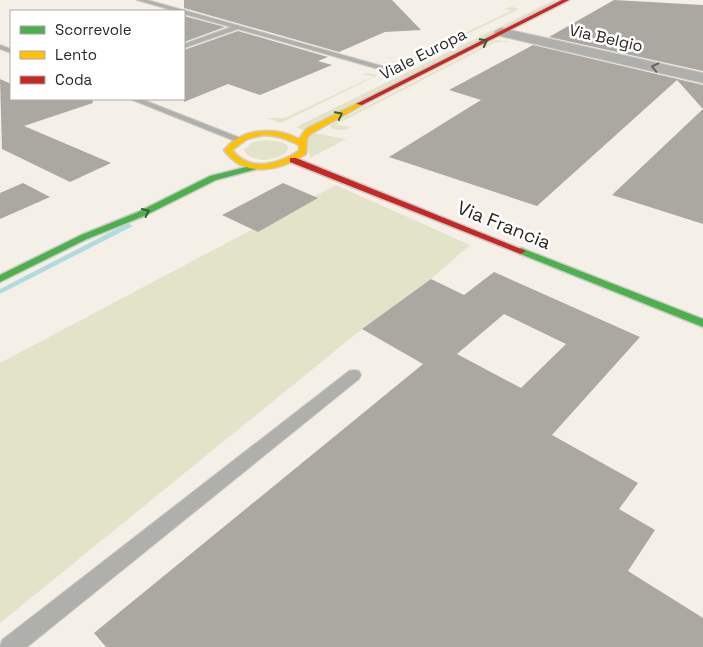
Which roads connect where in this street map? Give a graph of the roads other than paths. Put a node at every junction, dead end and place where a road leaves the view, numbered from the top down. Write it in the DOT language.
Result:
graph roads {
  1 [pos="140,0"];
  2 [pos="546,0"];
  3 [pos="566,0"];
  4 [pos="175,10"];
  5 [pos="185,13"];
  6 [pos="238,27"];
  7 [pos="501,32"];
  8 [pos="185,46"];
  9 [pos="399,72"];
  10 [pos="703,78"];
  11 [pos="355,93"];
  12 [pos="137,100"];
  13 [pos="294,123"];
  14 [pos="274,133"];
  15 [pos="238,139"];
  16 [pos="302,142"];
  17 [pos="222,160"];
  18 [pos="293,160"];
  19 [pos="258,166"];
  20 [pos="84,237"];
  21 [pos="0,279"];
  22 [pos="703,323"];
  23 [pos="354,375"];
  24 [pos="10,647"];
  1 -- 4 [label="lane"];
  2 -- 9 [label="street, Viale Europa"];
  3 -- 7 [label="street, Viale Europa"];
  5 -- 6 [label="lane"];
  6 -- 8 [label="lane"];
  6 -- 9 [label="lane"];
  10 -- 7 [label="street, Via Belgio, one-way"];
  16 -- 7 [label="street, Viale Europa, one-way"];
  9 -- 11 [label="street, Viale Europa"];
  12 -- 15 [label="lane"];
  13 -- 14 [label="street"];
  14 -- 15 [label="street"];
  14 -- 16 [label="street"];
  15 -- 17 [label="street"];
  16 -- 18 [label="street, Viale Europa"];
  17 -- 19 [label="street"];
  17 -- 20 [label="street"];
  18 -- 19 [label="street"];
  18 -- 22 [label="street, Via Francia"];
  20 -- 19 [label="street, one-way"];
  20 -- 21 [label="street"];
  23 -- 24 [label="lane"];
}
